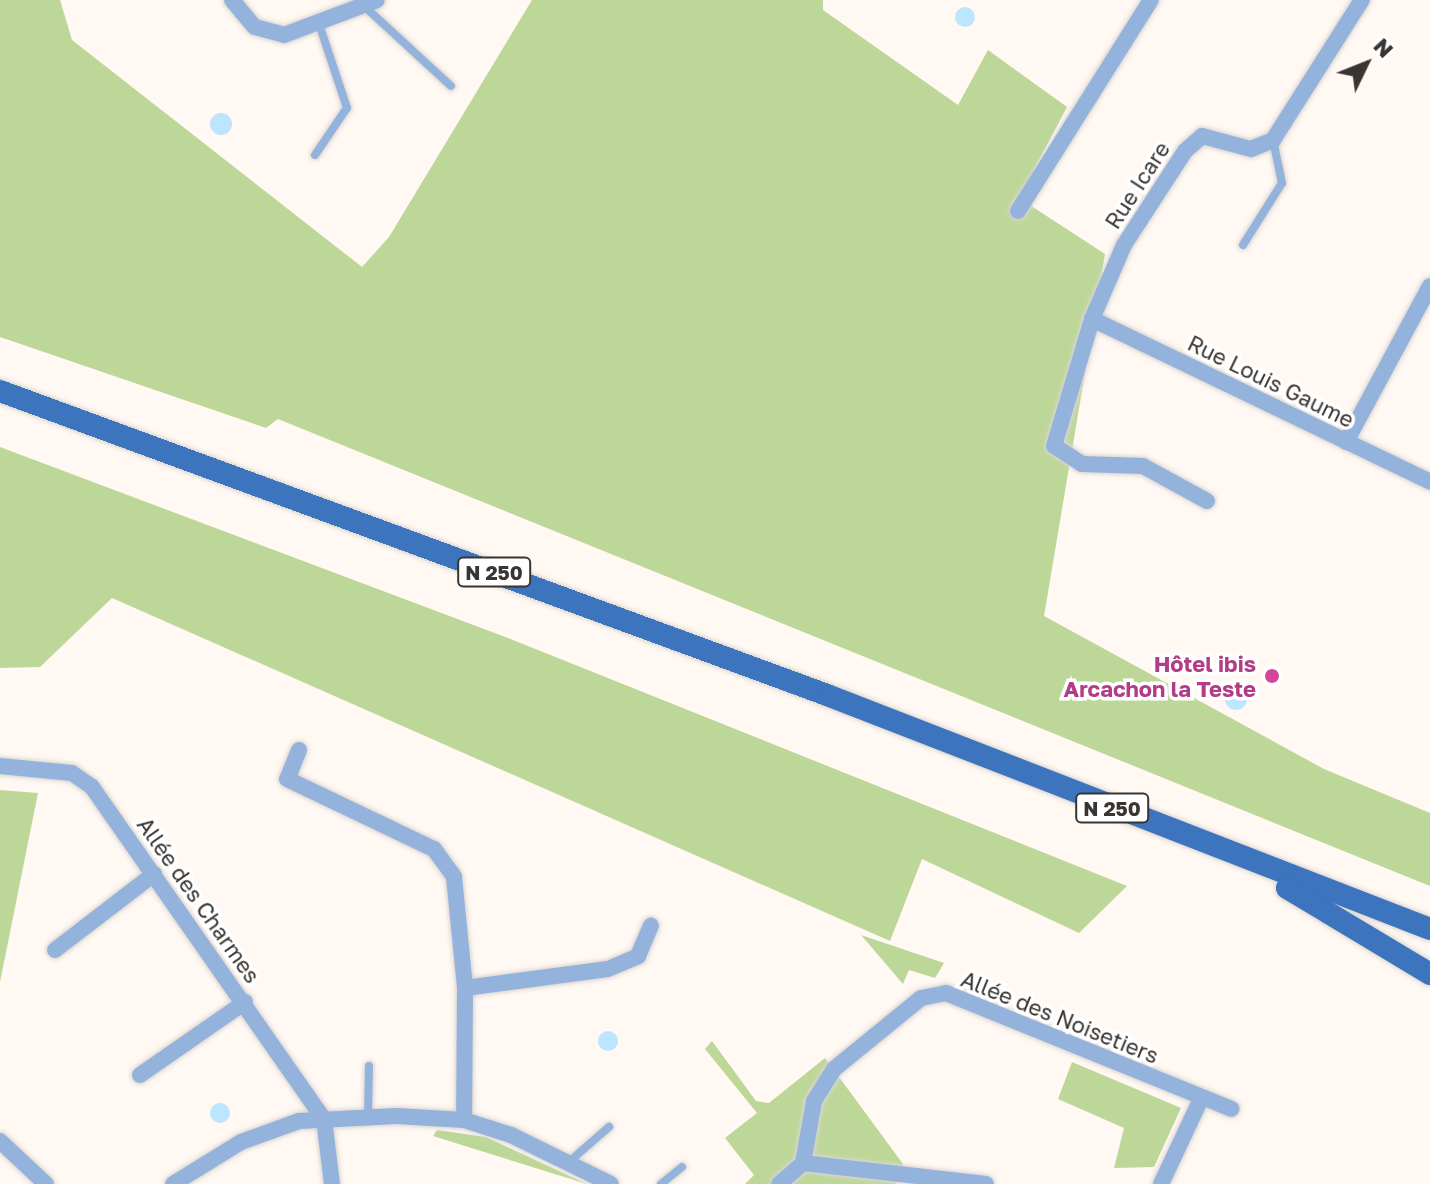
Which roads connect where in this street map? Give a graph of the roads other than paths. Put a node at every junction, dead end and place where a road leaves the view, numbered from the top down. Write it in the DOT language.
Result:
graph roads {
  1 [pos="232,0"];
  2 [pos="1151,0"];
  3 [pos="1362,0"];
  4 [pos="362,4"];
  5 [pos="319,24"];
  6 [pos="451,86"];
  7 [pos="1273,140"];
  8 [pos="315,155"];
  9 [pos="1018,211"];
  10 [pos="1243,245"];
  11 [pos="1430,286"];
  12 [pos="1092,319"];
  13 [pos="0,391"];
  14 [pos="1346,442"];
  15 [pos="1430,482"];
  16 [pos="1207,501"];
  17 [pos="299,750"];
  18 [pos="0,766"];
  19 [pos="1237,859"];
  20 [pos="154,874"];
  21 [pos="651,926"];
  22 [pos="1430,929"];
  23 [pos="55,950"];
  24 [pos="1430,974"];
  25 [pos="465,988"];
  26 [pos="245,1002"];
  27 [pos="369,1066"];
  28 [pos="140,1075"];
  29 [pos="1201,1099"];
  30 [pos="1231,1109"];
  31 [pos="368,1117"];
  32 [pos="324,1119"];
  33 [pos="464,1120"];
  34 [pos="609,1127"];
  35 [pos="0,1141"];
  36 [pos="570,1161"];
  37 [pos="803,1163"];
  38 [pos="682,1167"];
  39 [pos="46,1184"];
  40 [pos="173,1184"];
  41 [pos="332,1184"];
  42 [pos="611,1184"];
  43 [pos="661,1184"];
  44 [pos="779,1184"];
  45 [pos="986,1184"];
  46 [pos="1161,1184"];
  1 -- 5 [label="street"];
  2 -- 9 [label="street"];
  3 -- 7 [label="street"];
  4 -- 5 [label="street"];
  4 -- 6 [label="lane"];
  5 -- 8 [label="lane"];
  7 -- 10 [label="lane"];
  7 -- 12 [label="street, Rue Icare"];
  11 -- 14 [label="street"];
  12 -- 14 [label="street, Rue Louis Gaume"];
  12 -- 16 [label="street, Rue Icare"];
  13 -- 19 [label="main road, N 250"];
  14 -- 15 [label="street, Rue Louis Gaume"];
  17 -- 25 [label="street"];
  18 -- 20 [label="street, Allée des Charmes"];
  19 -- 22 [label="main road, N 250"];
  19 -- 24 [label="main road, N 250"];
  20 -- 23 [label="street"];
  20 -- 26 [label="street, Allée des Charmes"];
  21 -- 25 [label="street"];
  25 -- 33 [label="street"];
  26 -- 28 [label="street"];
  26 -- 32 [label="street, Allée des Charmes"];
  27 -- 31 [label="lane"];
  29 -- 30 [label="street, Allée des Noisetiers"];
  29 -- 37 [label="street, Allée des Noisetiers"];
  29 -- 46 [label="street"];
  31 -- 32 [label="street"];
  31 -- 33 [label="street"];
  32 -- 40 [label="street"];
  32 -- 41 [label="street"];
  33 -- 36 [label="street"];
  34 -- 36 [label="lane"];
  35 -- 39 [label="street"];
  36 -- 42 [label="street"];
  37 -- 44 [label="street"];
  37 -- 45 [label="street"];
  38 -- 43 [label="lane"];
}
